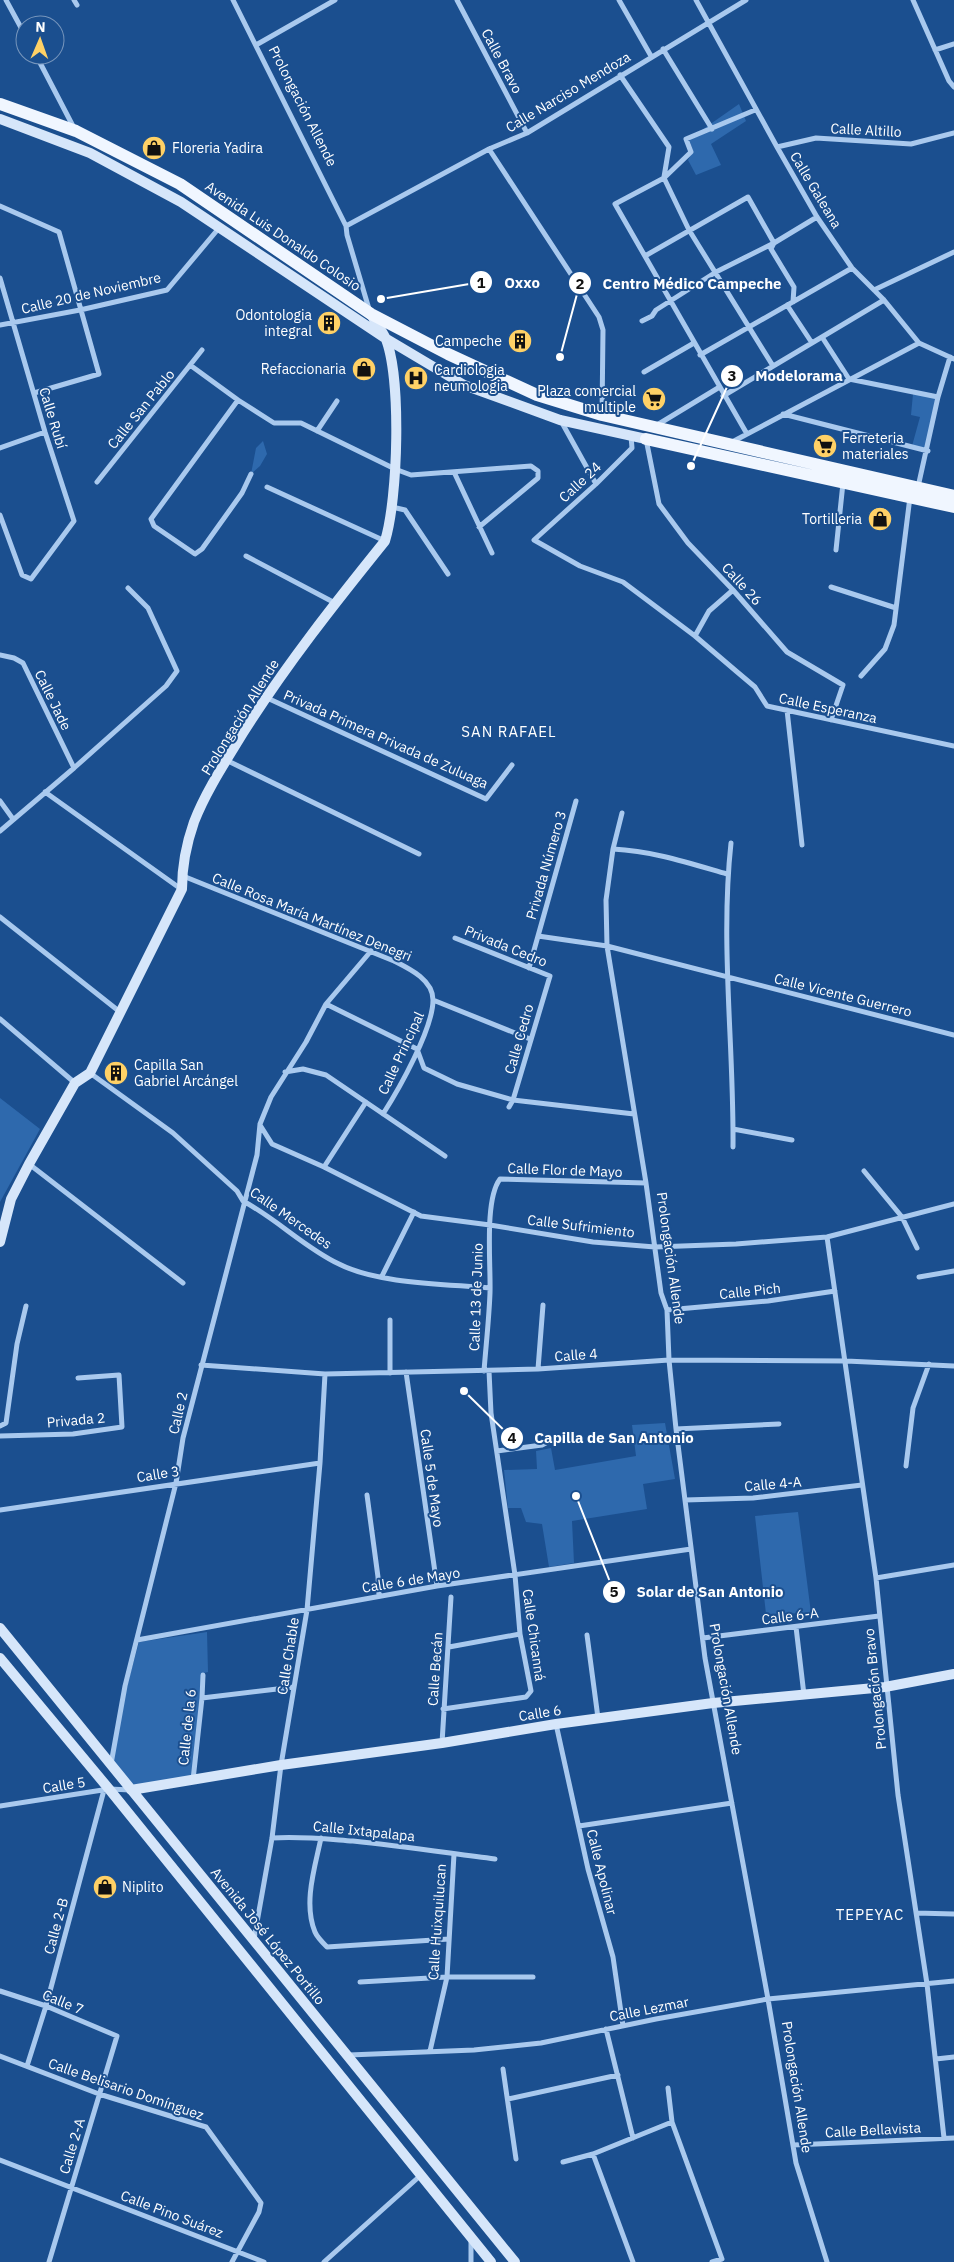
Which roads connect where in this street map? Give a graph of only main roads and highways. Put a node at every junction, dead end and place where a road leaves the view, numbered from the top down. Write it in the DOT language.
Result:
graph roads {
  1 [pos="0,104"];
  2 [pos="0,119"];
  3 [pos="371,314"];
  4 [pos="385,338"];
  5 [pos="646,439"];
  6 [pos="824,472"];
  7 [pos="914,492"];
  8 [pos="954,496"];
  9 [pos="954,507"];
  10 [pos="0,1242"];
  11 [pos="0,1628"];
  12 [pos="0,1658"];
  13 [pos="954,1674"];
  14 [pos="131,1790"];
  15 [pos="331,2034"];
  16 [pos="316,2045"];
  17 [pos="491,2262"];
  18 [pos="515,2262"];
  1 -- 3 [label="main road, Avenida Luis Donaldo Colosio"];
  2 -- 4 [label="main road, Avenida Luis Donaldo Colosio"];
  3 -- 4 [label="main road"];
  3 -- 6 [label="main road, Avenida Luis Donaldo Colosio"];
  4 -- 5 [label="main road, Avenida Luis Donaldo Colosio"];
  4 -- 10 [label="main road, Prolongación Allende"];
  5 -- 6 [label="main road"];
  6 -- 7 [label="main road, Avenida Luis Donaldo Colosio"];
  6 -- 7 [label="main road"];
  7 -- 8 [label="main road, Avenida Luis Donaldo Colosio"];
  7 -- 9 [label="main road"];
  11 -- 14 [label="main road, Avenida José López Portillo"];
  12 -- 16 [label="main road"];
  13 -- 14 [label="main road, Calle 6"];
  14 -- 15 [label="main road, Avenida José López Portillo"];
  15 -- 16 [label="main road"];
  15 -- 18 [label="main road, Avenida José López Portillo"];
  16 -- 17 [label="main road"];
}
